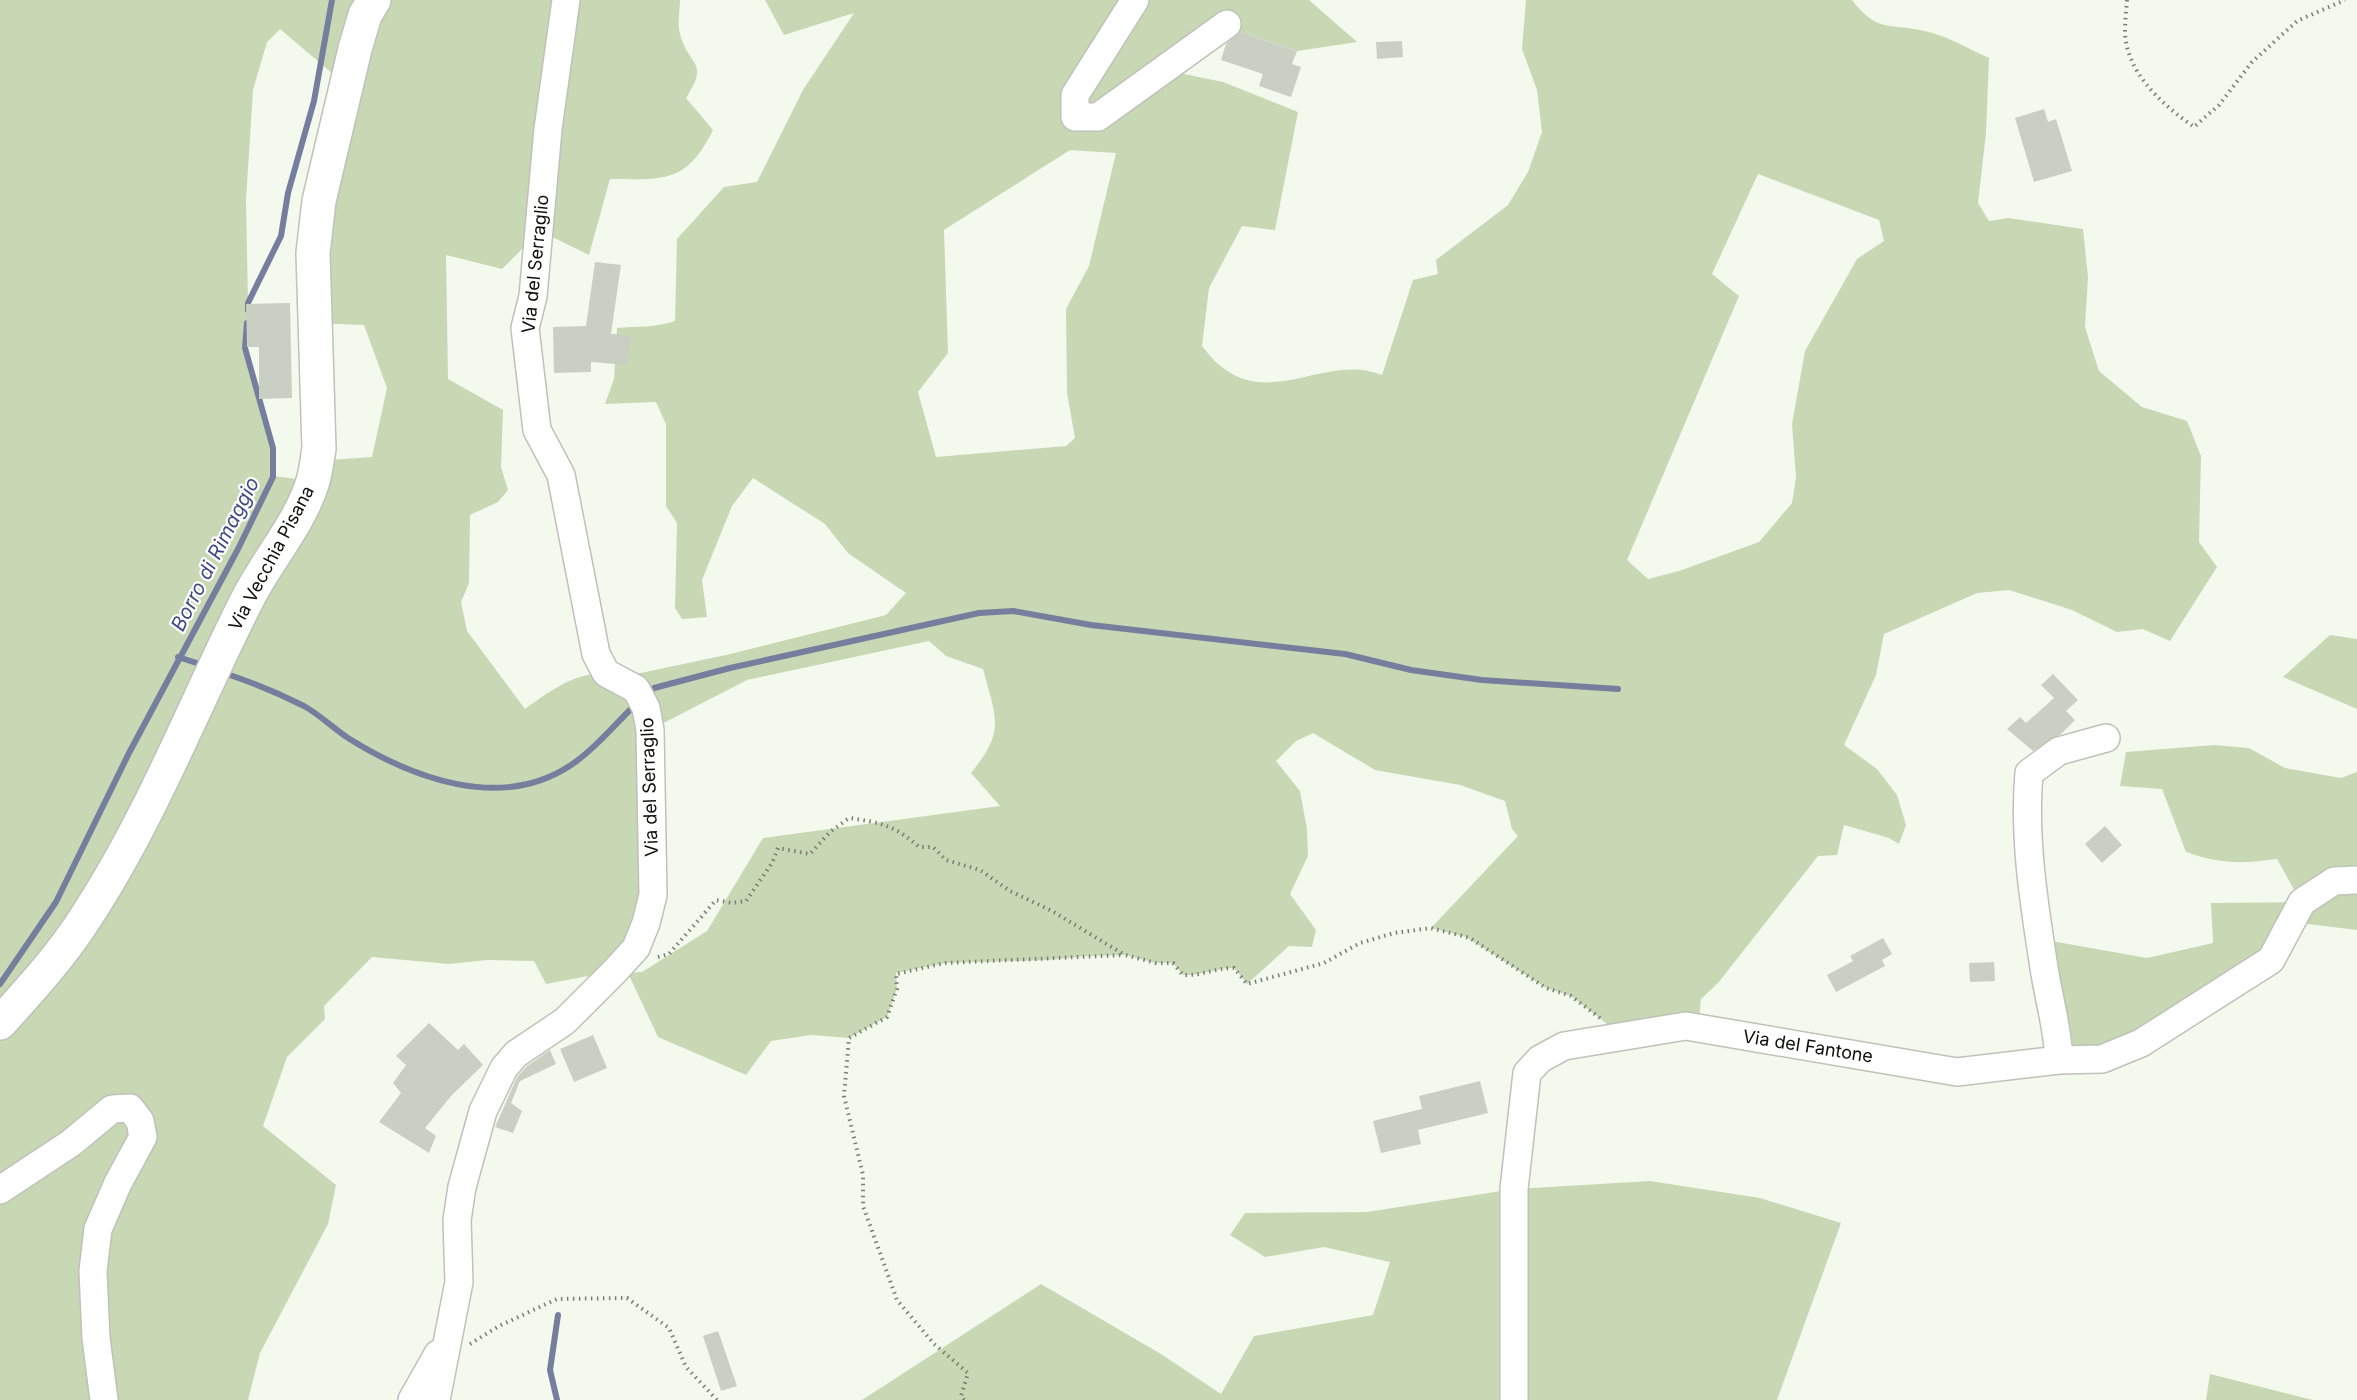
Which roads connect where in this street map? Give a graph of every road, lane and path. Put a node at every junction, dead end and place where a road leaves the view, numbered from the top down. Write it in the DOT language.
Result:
graph roads {
  1 [pos="374,0"];
  2 [pos="566,0"];
  3 [pos="1135,0"];
  4 [pos="2127,0"];
  5 [pos="2345,0"];
  6 [pos="1227,24"];
  7 [pos="2106,738"];
  8 [pos="2357,880"];
  9 [pos="636,948"];
  10 [pos="1125,955"];
  11 [pos="0,1023"];
  12 [pos="1619,1036"];
  13 [pos="2059,1060"];
  14 [pos="0,1190"];
  15 [pos="450,1341"];
  16 [pos="104,1400"];
  17 [pos="412,1400"];
  18 [pos="436,1400"];
  19 [pos="717,1400"];
  20 [pos="963,1400"];
  21 [pos="1514,1400"];
  1 -- 11 [label="main road, Via Vecchia Pisana"];
  2 -- 9 [label="street, Via del Serraglio"];
  3 -- 6 [label="street"];
  4 -- 5 [label="path"];
  7 -- 13 [label="street"];
  8 -- 13 [label="street, Via del Fantone"];
  9 -- 10 [label="path"];
  9 -- 15 [label="street, Via del Serraglio"];
  10 -- 12 [label="path"];
  10 -- 20 [label="path"];
  12 -- 13 [label="street, Via del Fantone"];
  12 -- 21 [label="street, Via del Fantone"];
  14 -- 16 [label="street"];
  15 -- 17 [label="street"];
  15 -- 18 [label="street, Via del Serraglio"];
  15 -- 19 [label="path"];
}
